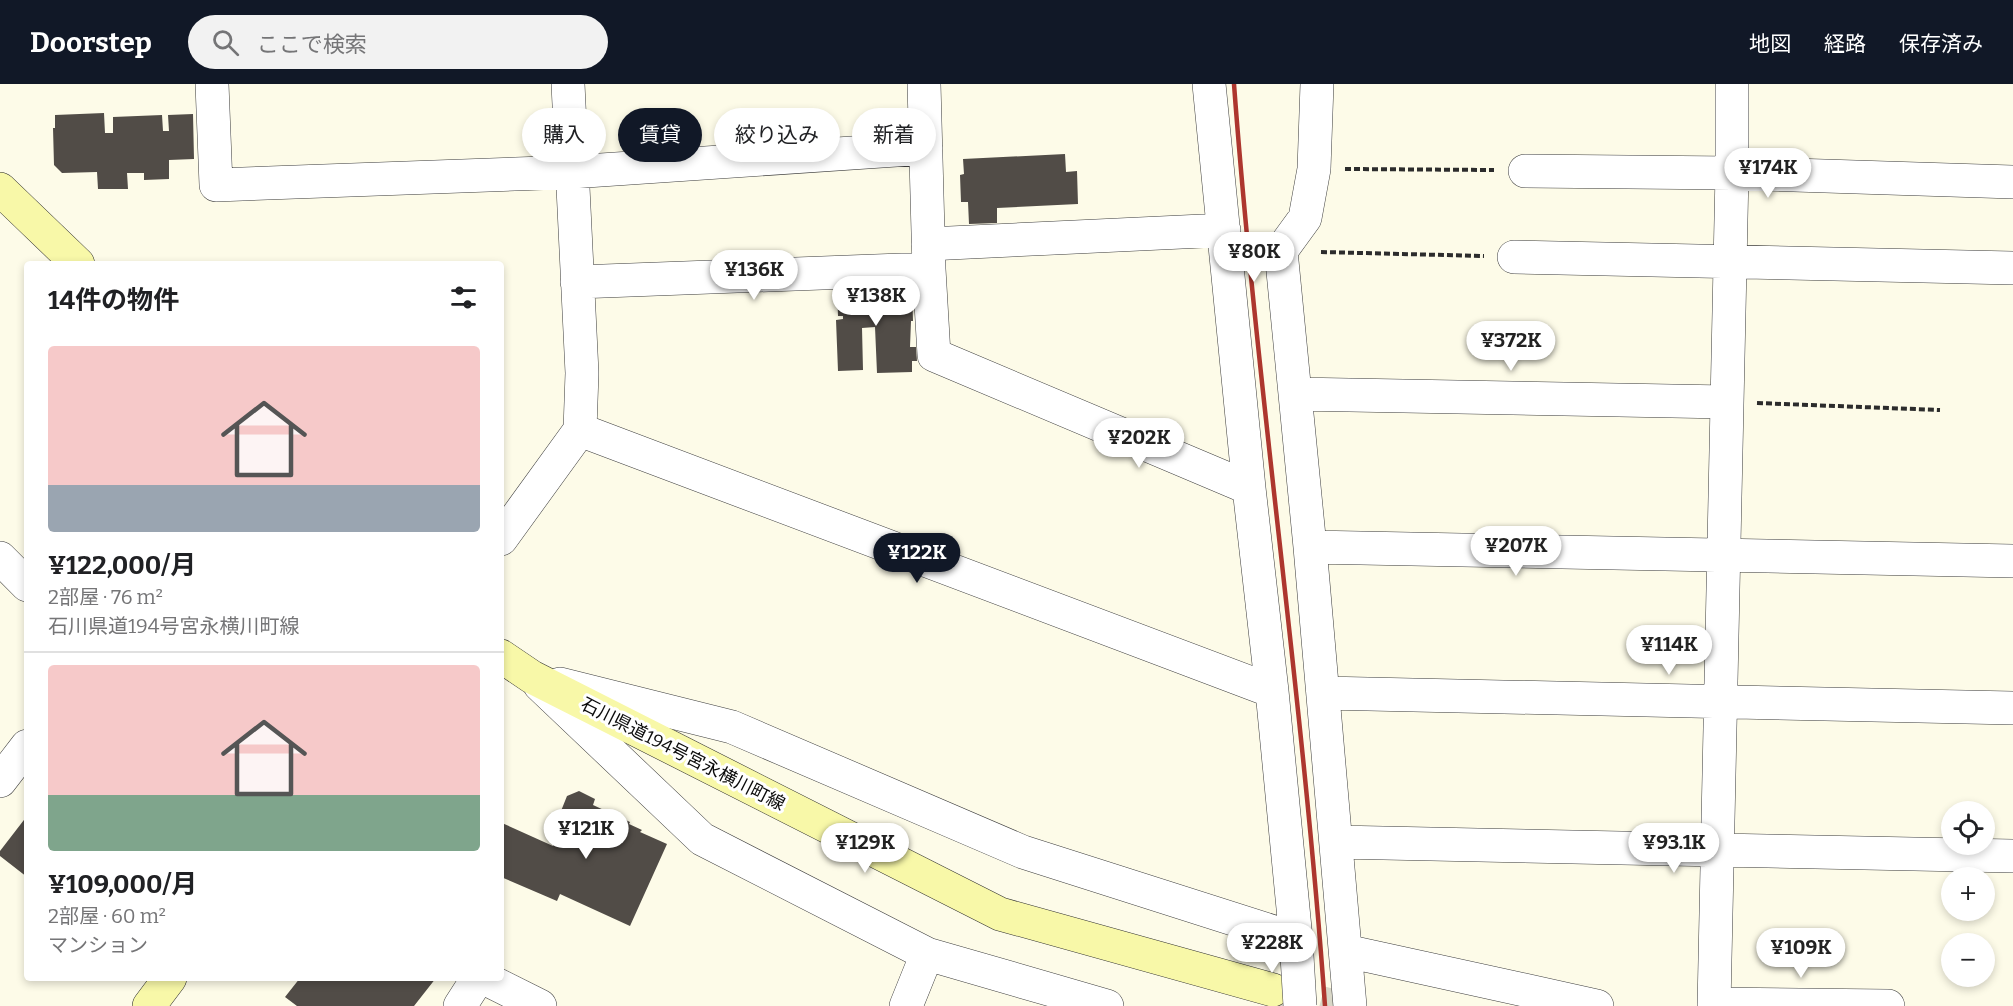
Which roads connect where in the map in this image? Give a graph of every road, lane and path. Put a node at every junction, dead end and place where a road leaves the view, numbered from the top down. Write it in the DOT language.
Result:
graph roads {
  1 [pos="212,84"];
  2 [pos="568,84"];
  3 [pos="924,84"];
  4 [pos="1209,84"];
  5 [pos="1317,84"];
  6 [pos="1732,84"];
  7 [pos="925,108"];
  8 [pos="852,153"];
  9 [pos="926,162"];
  10 [pos="1314,169"];
  11 [pos="1525,171"];
  12 [pos="571,172"];
  13 [pos="1732,173"];
  14 [pos="2013,182"];
  15 [pos="0,189"];
  16 [pos="1224,230"];
  17 [pos="1281,251"];
  18 [pos="929,257"];
  19 [pos="1514,257"];
  20 [pos="75,261"];
  21 [pos="1729,263"];
  22 [pos="2013,268"];
  23 [pos="577,282"];
  24 [pos="1295,394"];
  25 [pos="1726,402"];
  26 [pos="1940,410"];
  27 [pos="580,430"];
  28 [pos="1249,488"];
  29 [pos="504,536"];
  30 [pos="1310,547"];
  31 [pos="1723,556"];
  32 [pos="0,558"];
  33 [pos="2013,561"];
  34 [pos="24,582"];
  35 [pos="504,659"];
  36 [pos="532,677"];
  37 [pos="1272,691"];
  38 [pos="1323,693"];
  39 [pos="1720,702"];
  40 [pos="2013,708"];
  41 [pos="24,750"];
  42 [pos="0,781"];
  43 [pos="1336,842"];
  44 [pos="1717,850"];
  45 [pos="2013,856"];
  46 [pos="1296,939"];
  47 [pos="1346,951"];
  48 [pos="927,954"];
  49 [pos="168,981"];
  50 [pos="476,981"];
  51 [pos="490,981"];
  52 [pos="1287,998"];
  53 [pos="1714,1005"];
  54 [pos="149,1006"];
  55 [pos="460,1006"];
  56 [pos="540,1006"];
  57 [pos="906,1006"];
  58 [pos="1107,1006"];
  59 [pos="1350,1006"];
  60 [pos="1597,1006"];
  61 [pos="1888,1006"];
  1 -- 12 [label="street"];
  2 -- 12 [label="street"];
  3 -- 7 [label="street"];
  4 -- 16 [label="street"];
  5 -- 10 [label="street"];
  6 -- 13 [label="street"];
  8 -- 12 [label="street"];
  9 -- 18 [label="street"];
  10 -- 11 [label="path"];
  10 -- 17 [label="street"];
  11 -- 13 [label="street"];
  12 -- 23 [label="street"];
  13 -- 14 [label="street"];
  13 -- 21 [label="street"];
  15 -- 20 [label="main road"];
  16 -- 18 [label="street"];
  16 -- 28 [label="street"];
  17 -- 19 [label="path"];
  17 -- 24 [label="street"];
  18 -- 23 [label="street"];
  18 -- 28 [label="street"];
  19 -- 21 [label="street"];
  21 -- 22 [label="street"];
  21 -- 25 [label="street"];
  23 -- 27 [label="street"];
  24 -- 25 [label="street"];
  24 -- 30 [label="street"];
  25 -- 26 [label="path"];
  25 -- 31 [label="street"];
  27 -- 29 [label="street"];
  27 -- 37 [label="street"];
  28 -- 37 [label="street"];
  30 -- 31 [label="street"];
  30 -- 38 [label="street"];
  31 -- 33 [label="street"];
  31 -- 39 [label="street"];
  32 -- 34 [label="street"];
  35 -- 36 [label="main road, 石川県道194号宮永横川町線"];
  36 -- 46 [label="street"];
  36 -- 48 [label="street"];
  36 -- 52 [label="main road, 石川県道194号宮永横川町線"];
  37 -- 46 [label="street"];
  38 -- 39 [label="street"];
  38 -- 43 [label="street"];
  39 -- 40 [label="street"];
  39 -- 44 [label="street"];
  41 -- 42 [label="street"];
  43 -- 44 [label="street"];
  43 -- 47 [label="street"];
  44 -- 45 [label="street"];
  44 -- 53 [label="street"];
  46 -- 52 [label="street, bridge"];
  47 -- 59 [label="street"];
  47 -- 60 [label="street"];
  48 -- 57 [label="street"];
  48 -- 58 [label="street"];
  49 -- 54 [label="main road"];
  50 -- 55 [label="street"];
  51 -- 56 [label="street"];
  53 -- 61 [label="street"];
}
